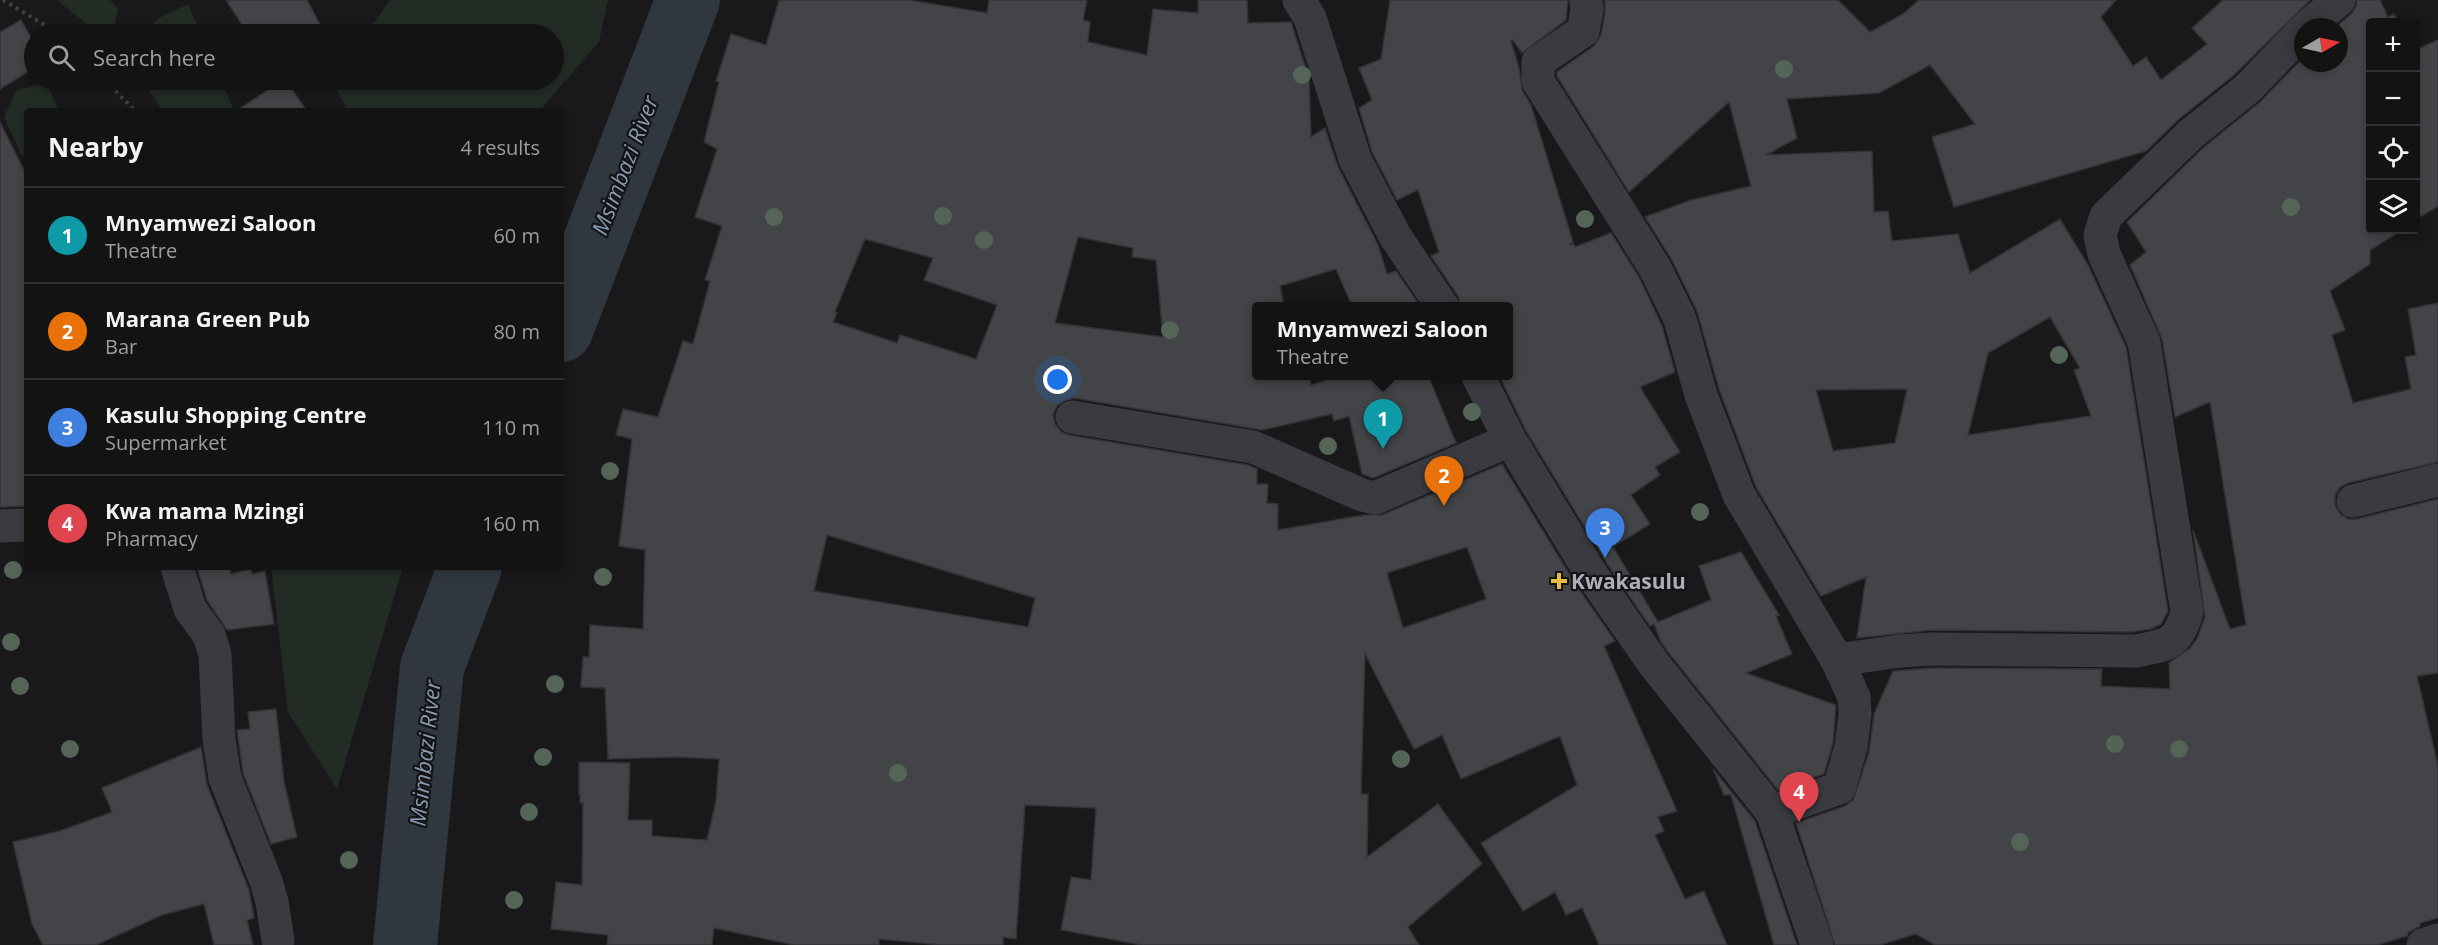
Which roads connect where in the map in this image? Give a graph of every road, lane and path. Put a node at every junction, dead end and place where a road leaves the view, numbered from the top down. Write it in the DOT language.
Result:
graph roads {
  1 [pos="3,0"];
  2 [pos="1299,0"];
  3 [pos="1586,0"];
  4 [pos="2339,0"];
  5 [pos="2318,18"];
  6 [pos="43,24"];
  7 [pos="2294,40"];
  8 [pos="115,90"];
  9 [pos="132,108"];
  10 [pos="1439,302"];
  11 [pos="1480,380"];
  12 [pos="1072,417"];
  13 [pos="1510,440"];
  14 [pos="2438,480"];
  15 [pos="2353,501"];
  16 [pos="24,525"];
  17 [pos="0,526"];
  18 [pos="178,570"];
  19 [pos="1837,660"];
  20 [pos="1772,812"];
  21 [pos="278,940"];
  22 [pos="2438,940"];
  23 [pos="1817,945"];
  24 [pos="2422,945"];
  1 -- 6 [label="path"];
  2 -- 10 [label="street"];
  3 -- 19 [label="street"];
  4 -- 5 [label="street"];
  7 -- 19 [label="street"];
  8 -- 9 [label="path"];
  11 -- 13 [label="street"];
  12 -- 13 [label="street"];
  13 -- 20 [label="street"];
  14 -- 15 [label="street"];
  16 -- 17 [label="street"];
  18 -- 21 [label="street"];
  19 -- 20 [label="street"];
  20 -- 23 [label="street"];
  22 -- 24 [label="street"];
}
